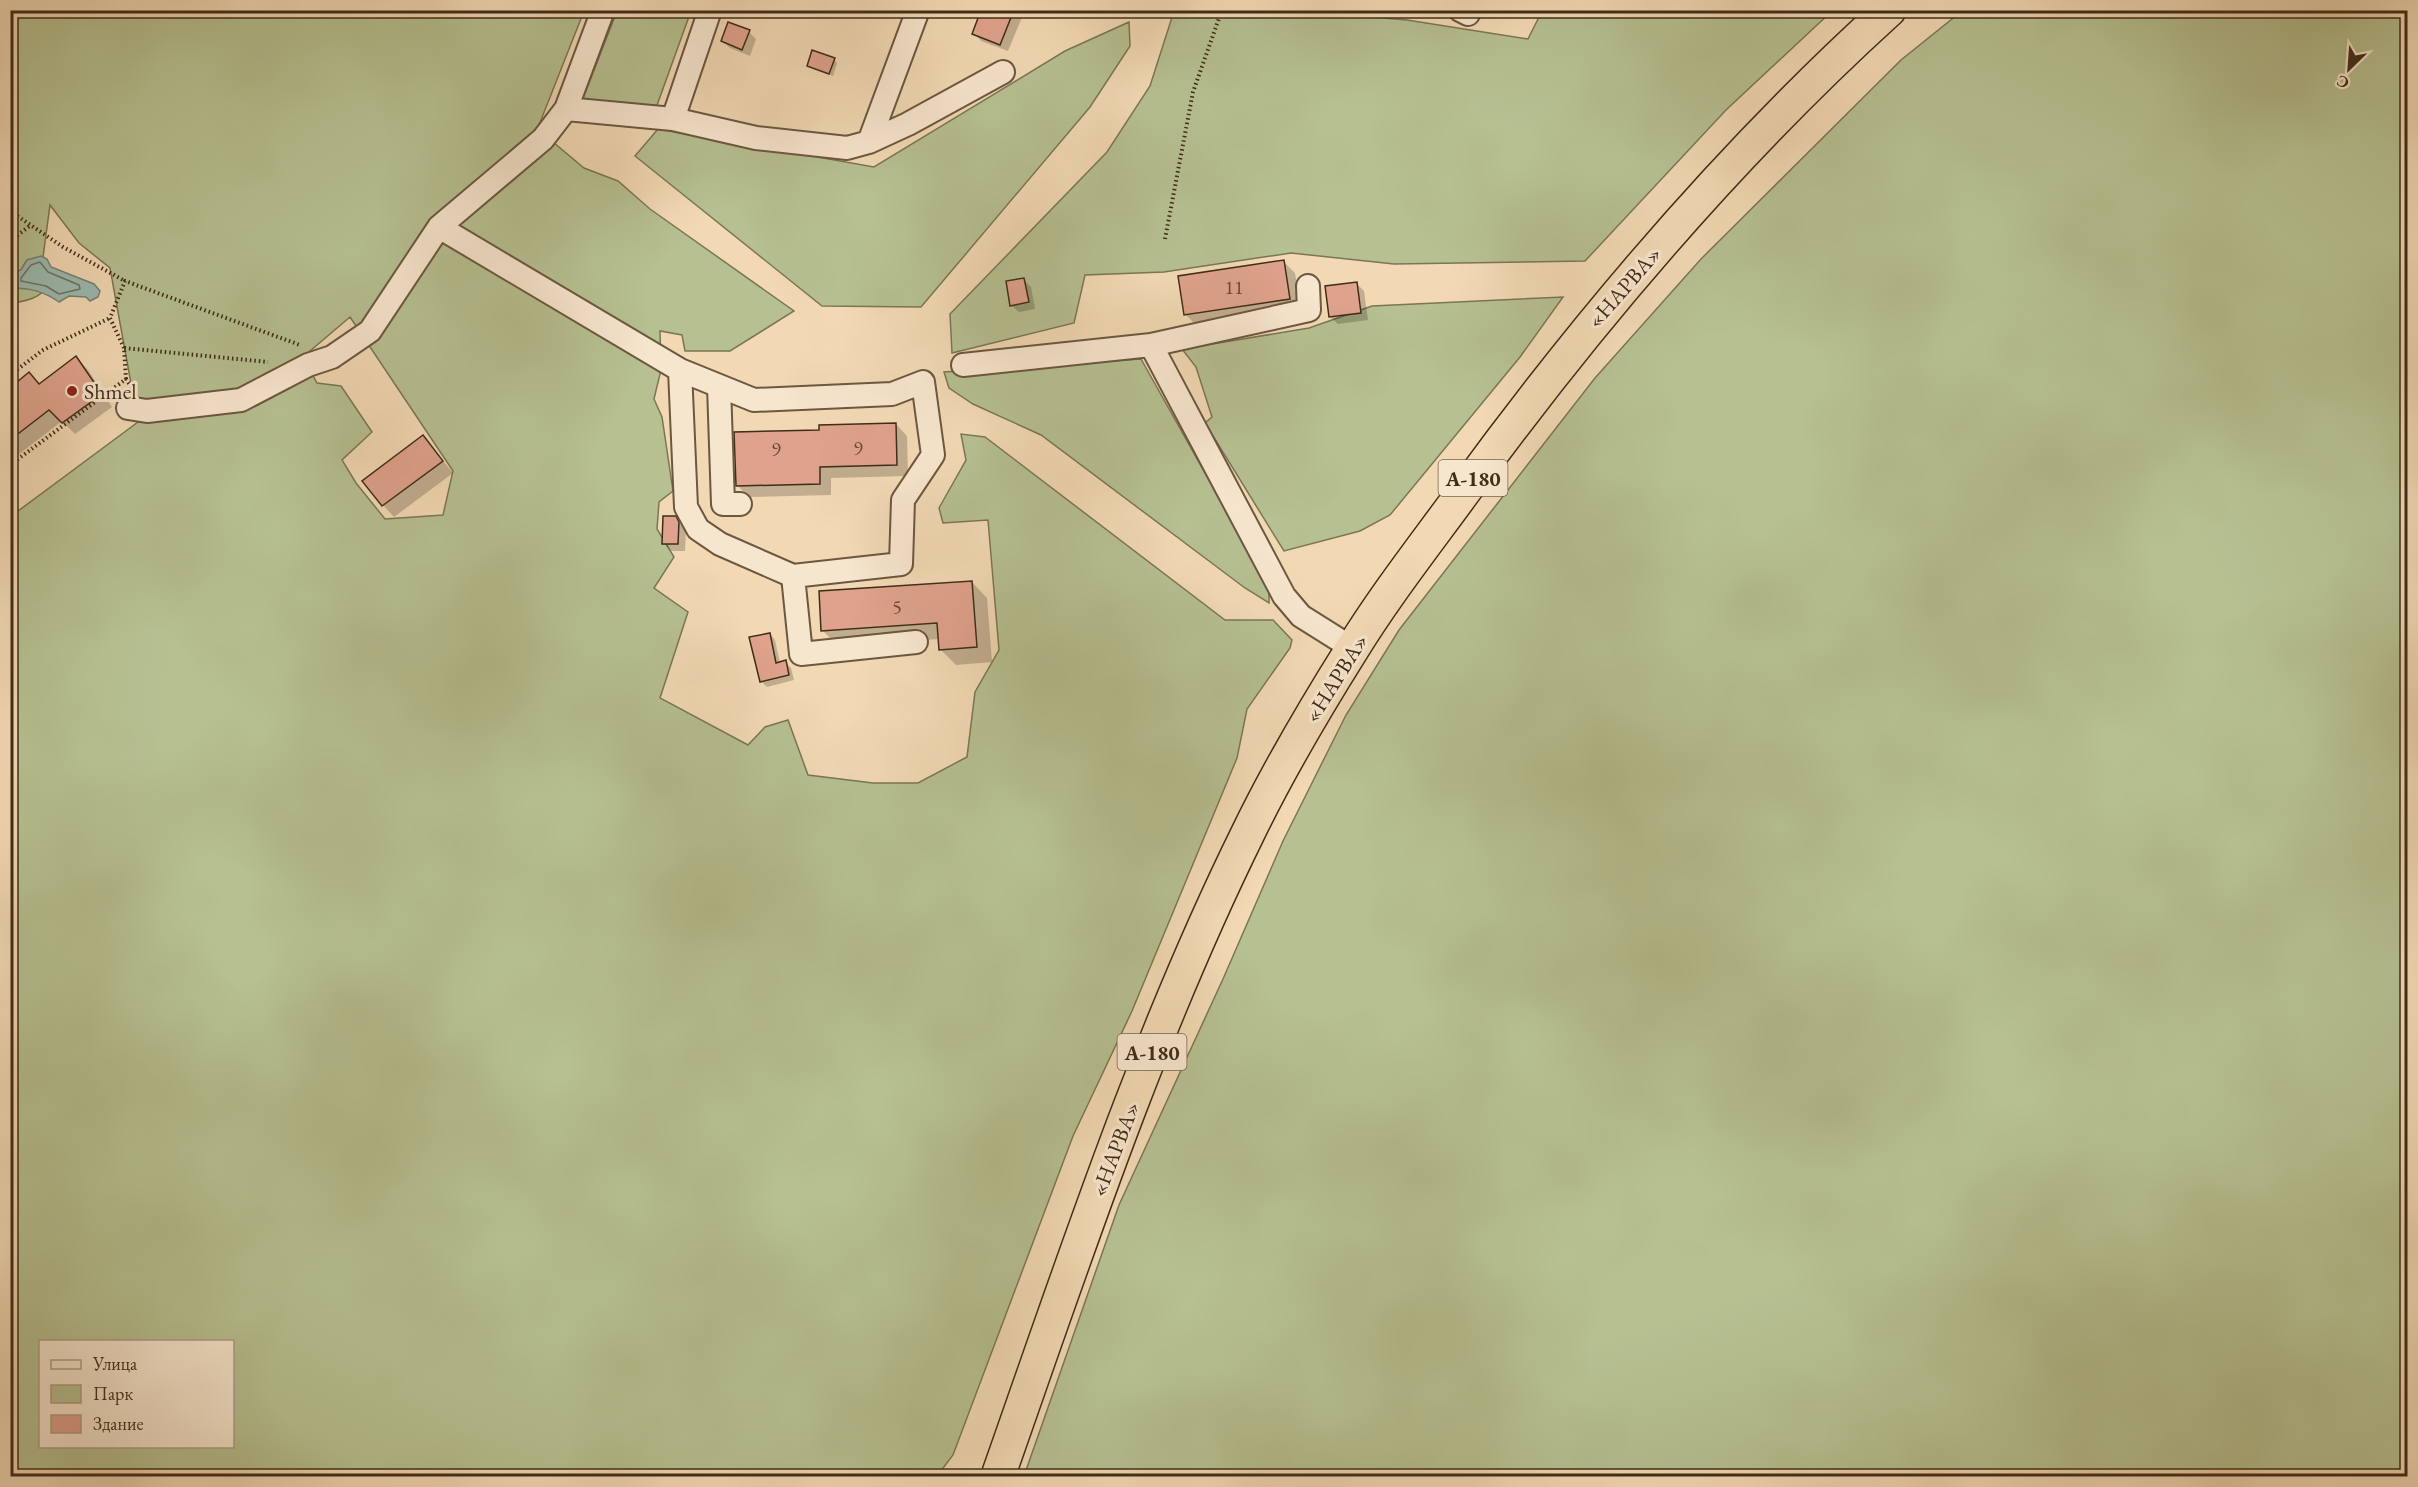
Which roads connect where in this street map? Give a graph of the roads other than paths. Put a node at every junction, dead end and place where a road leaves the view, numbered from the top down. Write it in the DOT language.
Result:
graph roads {
  1 [pos="603,10"];
  2 [pos="710,10"];
  3 [pos="918,10"];
  4 [pos="1460,10"];
  5 [pos="1470,10"];
  6 [pos="1889,10"];
  7 [pos="1909,10"];
  8 [pos="1003,72"];
  9 [pos="566,109"];
  10 [pos="673,119"];
  11 [pos="868,142"];
  12 [pos="439,227"];
  13 [pos="1637,271"];
  14 [pos="1308,286"];
  15 [pos="1151,345"];
  16 [pos="963,365"];
  17 [pos="680,370"];
  18 [pos="719,386"];
  19 [pos="137,409"];
  20 [pos="740,504"];
  21 [pos="793,576"];
  22 [pos="916,642"];
  23 [pos="1352,648"];
  24 [pos="998,1476"];
  1 -- 9 [label="street"];
  2 -- 10 [label="street"];
  3 -- 11 [label="street"];
  4 -- 5 [label="street"];
  6 -- 13 [label="highway, «НАРВА» / А-180"];
  7 -- 13 [label="highway"];
  8 -- 11 [label="street"];
  9 -- 10 [label="street"];
  9 -- 12 [label="street"];
  10 -- 11 [label="street"];
  12 -- 17 [label="street"];
  12 -- 19 [label="street"];
  13 -- 23 [label="highway, «НАРВА» / А-180"];
  14 -- 15 [label="street"];
  15 -- 16 [label="street"];
  15 -- 23 [label="street"];
  17 -- 18 [label="street"];
  17 -- 21 [label="street"];
  18 -- 20 [label="street"];
  18 -- 21 [label="street"];
  21 -- 22 [label="street"];
  23 -- 24 [label="highway, «НАРВА» / А-180"];
}
